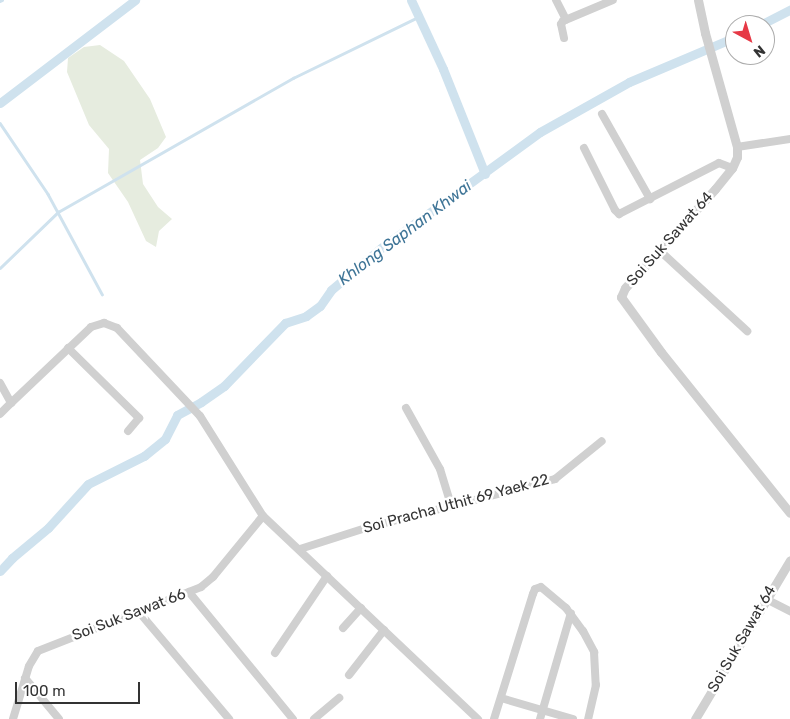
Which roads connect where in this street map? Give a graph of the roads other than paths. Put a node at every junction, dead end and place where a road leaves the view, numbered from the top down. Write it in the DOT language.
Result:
graph roads {
  1 [pos="556,0"];
  2 [pos="613,0"];
  3 [pos="698,0"];
  4 [pos="566,20"];
  5 [pos="564,38"];
  6 [pos="602,114"];
  7 [pos="790,139"];
  8 [pos="737,147"];
  9 [pos="584,148"];
  10 [pos="732,168"];
  11 [pos="650,199"];
  12 [pos="659,250"];
  13 [pos="747,331"];
  14 [pos="68,348"];
  15 [pos="0,383"];
  16 [pos="11,403"];
  17 [pos="406,408"];
  18 [pos="0,414"];
  19 [pos="128,431"];
  20 [pos="602,441"];
  21 [pos="451,504"];
  22 [pos="790,513"];
  23 [pos="263,516"];
  24 [pos="300,549"];
  25 [pos="790,560"];
  26 [pos="327,576"];
  27 [pos="189,592"];
  28 [pos="766,599"];
  29 [pos="361,608"];
  30 [pos="790,611"];
  31 [pos="139,612"];
  32 [pos="571,613"];
  33 [pos="342,628"];
  34 [pos="384,630"];
  35 [pos="275,653"];
  36 [pos="349,675"];
  37 [pos="25,678"];
  38 [pos="339,698"];
  39 [pos="501,698"];
  40 [pos="542,710"];
  41 [pos="13,719"];
  42 [pos="59,719"];
  43 [pos="229,719"];
  44 [pos="293,719"];
  45 [pos="314,719"];
  46 [pos="478,719"];
  47 [pos="494,719"];
  48 [pos="540,719"];
  49 [pos="573,719"];
  50 [pos="588,719"];
  51 [pos="696,719"];
  1 -- 4 [label="street"];
  2 -- 4 [label="street"];
  3 -- 8 [label="street, Soi Suk Sawat 64"];
  4 -- 5 [label="street"];
  6 -- 11 [label="street"];
  7 -- 8 [label="street"];
  8 -- 10 [label="street, Soi Suk Sawat 64"];
  9 -- 11 [label="street"];
  10 -- 11 [label="street"];
  10 -- 12 [label="street, Soi Suk Sawat 64"];
  12 -- 13 [label="street"];
  12 -- 22 [label="street, Soi Suk Sawat 64"];
  14 -- 16 [label="street"];
  14 -- 19 [label="street"];
  14 -- 23 [label="street"];
  15 -- 16 [label="street"];
  16 -- 18 [label="street"];
  17 -- 21 [label="street"];
  20 -- 21 [label="street, Soi Pracha Uthit 69 Yaek 22"];
  21 -- 24 [label="street, Soi Pracha Uthit 69 Yaek 22"];
  23 -- 24 [label="street"];
  23 -- 27 [label="street, Soi Suk Sawat 66"];
  24 -- 26 [label="street"];
  25 -- 28 [label="street, Soi Suk Sawat 64"];
  26 -- 29 [label="street"];
  26 -- 35 [label="street"];
  27 -- 31 [label="street, Soi Suk Sawat 66"];
  27 -- 44 [label="street"];
  28 -- 30 [label="street"];
  28 -- 51 [label="street, Soi Suk Sawat 64"];
  29 -- 33 [label="street"];
  29 -- 34 [label="street"];
  31 -- 37 [label="street, Soi Suk Sawat 66"];
  31 -- 43 [label="street"];
  32 -- 39 [label="street"];
  32 -- 40 [label="street"];
  32 -- 50 [label="street"];
  34 -- 36 [label="street"];
  34 -- 46 [label="street"];
  37 -- 41 [label="street, Soi Suk Sawat 66"];
  37 -- 42 [label="street"];
  38 -- 45 [label="street"];
  39 -- 40 [label="street"];
  39 -- 47 [label="street"];
  40 -- 48 [label="street"];
  40 -- 49 [label="street"];
}
